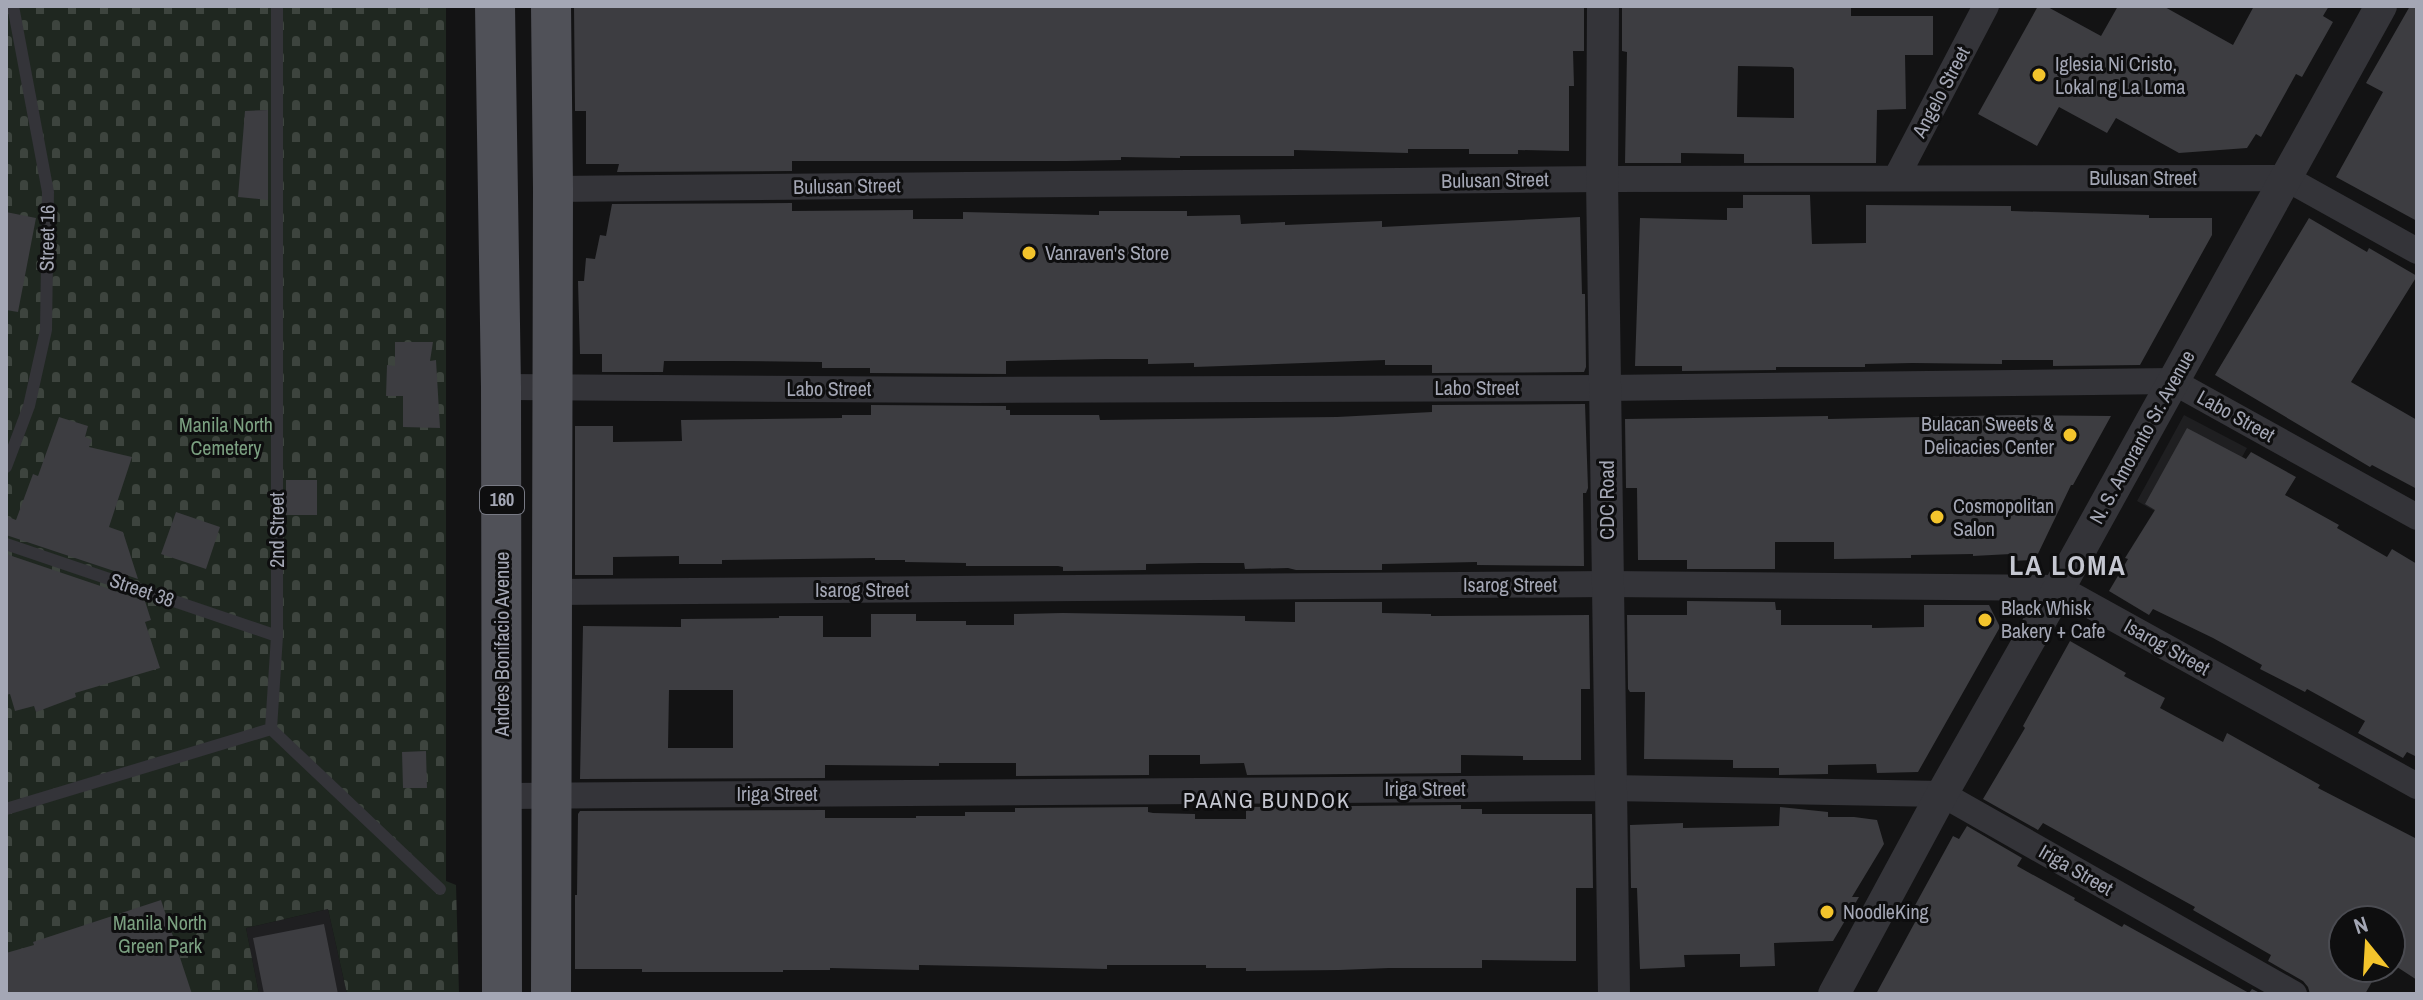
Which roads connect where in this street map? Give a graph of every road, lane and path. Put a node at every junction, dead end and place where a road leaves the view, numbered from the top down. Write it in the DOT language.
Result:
graph roads {
  1 [pos="13,6"];
  2 [pos="277,6"];
  3 [pos="495,6"];
  4 [pos="551,6"];
  5 [pos="1603,6"];
  6 [pos="1986,6"];
  7 [pos="2381,6"];
  8 [pos="1896,178"];
  9 [pos="2286,178"];
  10 [pos="1602,179"];
  11 [pos="553,189"];
  12 [pos="2417,251"];
  13 [pos="2172,381"];
  14 [pos="501,387"];
  15 [pos="552,387"];
  16 [pos="1606,388"];
  17 [pos="6,467"];
  18 [pos="2417,517"];
  19 [pos="6,544"];
  20 [pos="1607,584"];
  21 [pos="2059,588"];
  22 [pos="552,592"];
  23 [pos="277,636"];
  24 [pos="271,729"];
  25 [pos="2417,786"];
  26 [pos="1610,788"];
  27 [pos="1942,794"];
  28 [pos="502,796"];
  29 [pos="552,796"];
  30 [pos="6,809"];
  31 [pos="440,889"];
  32 [pos="502,994"];
  33 [pos="551,994"];
  34 [pos="1614,994"];
  35 [pos="1834,994"];
  36 [pos="2294,994"];
  1 -- 17 [label="lane, Street 16"];
  2 -- 23 [label="lane, 2nd Street"];
  3 -- 14 [label="main road, Andres Bonifacio Avenue / 160"];
  4 -- 11 [label="main road, 160"];
  5 -- 10 [label="street, CDC Road"];
  6 -- 8 [label="street, Angelo Street"];
  7 -- 9 [label="street, N. S. Amoranto Sr. Avenue"];
  8 -- 9 [label="street, Bulusan Street"];
  8 -- 10 [label="street, Bulusan Street"];
  9 -- 12 [label="street, Bulusan Street"];
  9 -- 13 [label="street, N. S. Amoranto Sr. Avenue"];
  10 -- 11 [label="street, Bulusan Street"];
  10 -- 16 [label="street, CDC Road"];
  11 -- 15 [label="main road, 160"];
  13 -- 16 [label="street, Labo Street"];
  13 -- 18 [label="street, Labo Street"];
  13 -- 21 [label="street, N. S. Amoranto Sr. Avenue"];
  14 -- 15 [label="street, Labo Street"];
  14 -- 28 [label="main road, Andres Bonifacio Avenue / 160"];
  15 -- 16 [label="street, Labo Street"];
  15 -- 22 [label="main road, 160"];
  16 -- 20 [label="street, CDC Road"];
  19 -- 23 [label="lane, Street 38"];
  20 -- 21 [label="street, Isarog Street"];
  20 -- 22 [label="street, Isarog Street"];
  20 -- 26 [label="street, CDC Road"];
  21 -- 25 [label="street, Isarog Street"];
  21 -- 27 [label="street, N. S. Amoranto Sr. Avenue"];
  22 -- 29 [label="main road, 160"];
  23 -- 24 [label="lane, 2nd Street"];
  24 -- 30 [label="lane"];
  24 -- 31 [label="lane"];
  26 -- 27 [label="street, Iriga Street"];
  26 -- 29 [label="street, Iriga Street"];
  26 -- 34 [label="street, CDC Road"];
  27 -- 35 [label="street, N. S. Amoranto Sr. Avenue"];
  27 -- 36 [label="street, Iriga Street"];
  28 -- 29 [label="street, Iriga Street"];
  28 -- 32 [label="main road, Andres Bonifacio Avenue / 160"];
  29 -- 33 [label="main road, 160"];
}
